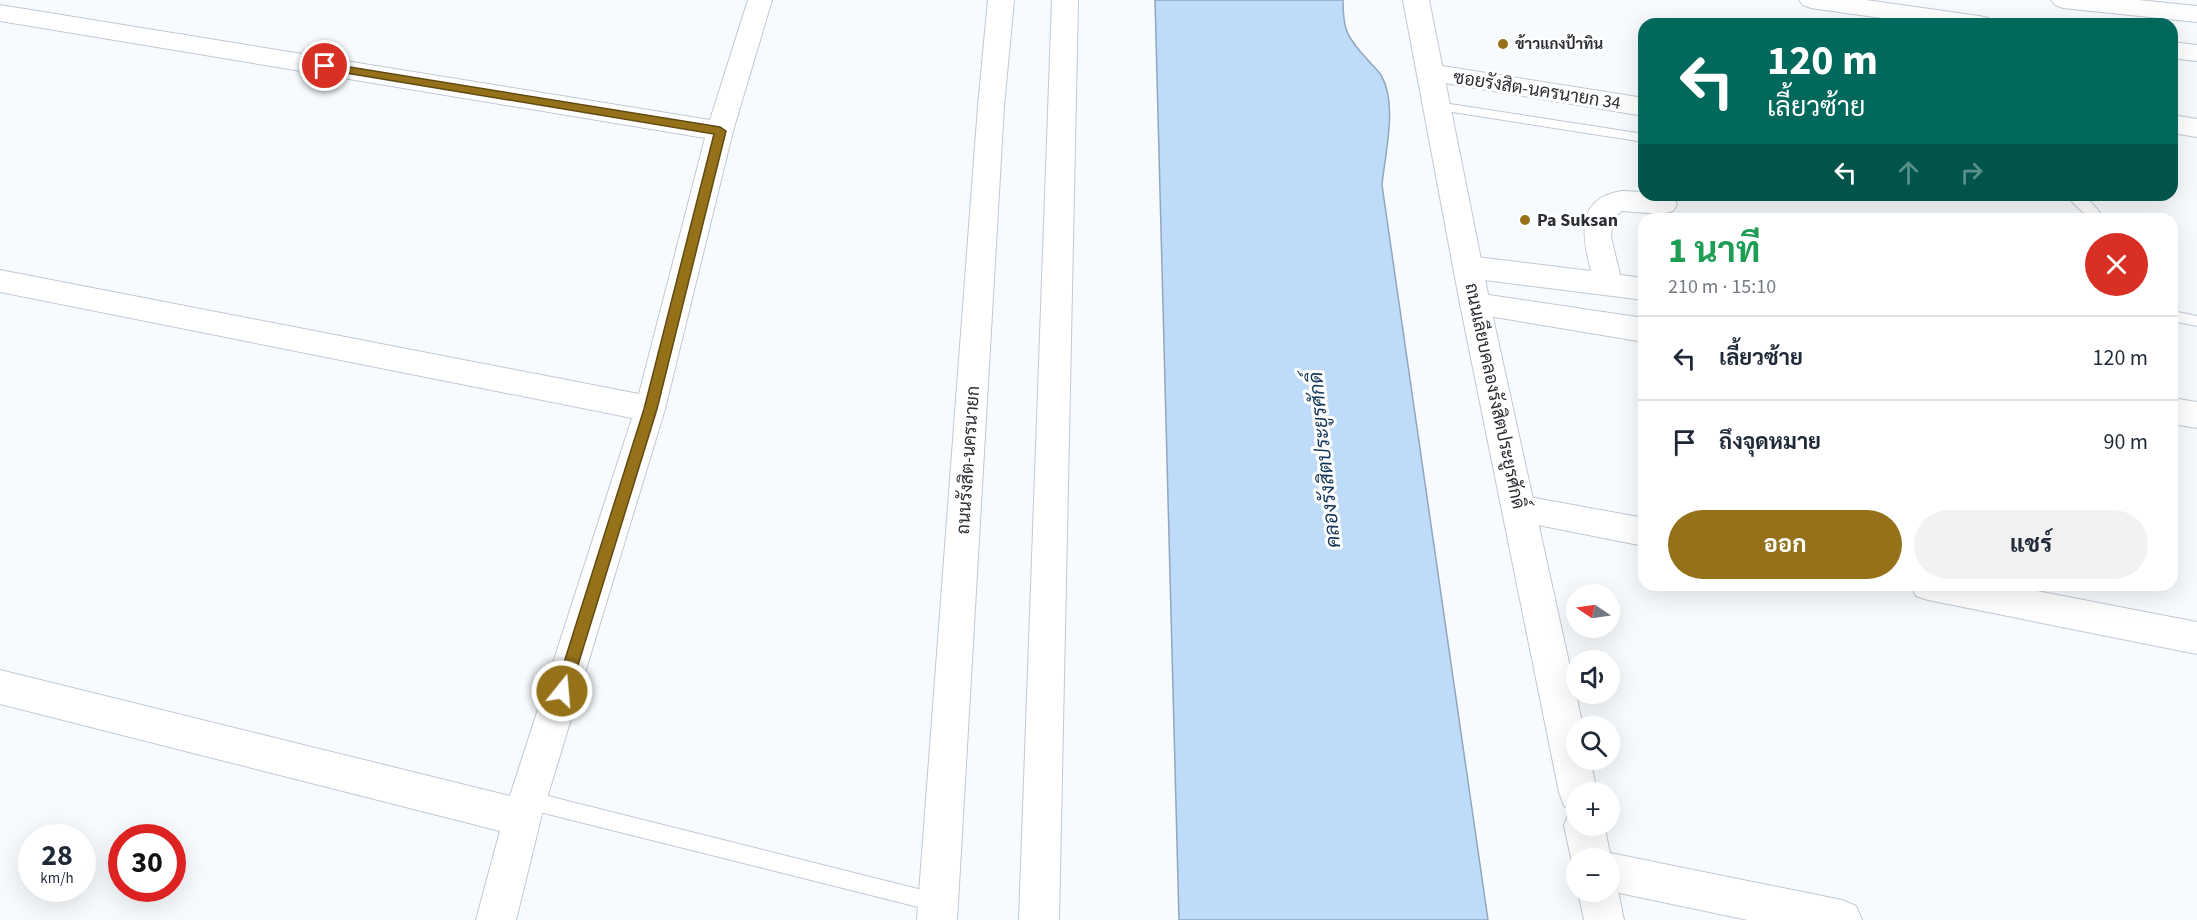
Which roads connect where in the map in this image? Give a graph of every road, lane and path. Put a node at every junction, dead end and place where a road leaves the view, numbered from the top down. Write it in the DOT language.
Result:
graph roads {
  1 [pos="760,0"];
  2 [pos="1001,0"];
  3 [pos="1065,0"];
  4 [pos="1416,0"];
  5 [pos="1811,0"];
  6 [pos="2063,0"];
  7 [pos="1924,8"];
  8 [pos="0,13"];
  9 [pos="2197,14"];
  10 [pos="1958,18"];
  11 [pos="2178,51"];
  12 [pos="2197,53"];
  13 [pos="1430,73"];
  14 [pos="1437,106"];
  15 [pos="1638,106"];
  16 [pos="2178,125"];
  17 [pos="2197,128"];
  18 [pos="720,131"];
  19 [pos="1638,137"];
  20 [pos="2080,201"];
  21 [pos="1663,204"];
  22 [pos="2093,213"];
  23 [pos="1468,267"];
  24 [pos="0,281"];
  25 [pos="1608,284"];
  26 [pos="1638,288"];
  27 [pos="1475,304"];
  28 [pos="2178,317"];
  29 [pos="2197,321"];
  30 [pos="1638,329"];
  31 [pos="650,409"];
  32 [pos="2178,412"];
  33 [pos="2197,415"];
  34 [pos="1519,510"];
  35 [pos="1638,531"];
  36 [pos="1958,591"];
  37 [pos="2197,638"];
  38 [pos="0,687"];
  39 [pos="1576,782"];
  40 [pos="525,809"];
  41 [pos="1620,875"];
  42 [pos="1600,902"];
  43 [pos="937,912"];
  44 [pos="496,920"];
  45 [pos="1039,920"];
  46 [pos="1604,920"];
  47 [pos="1842,920"];
  1 -- 18 [label="street"];
  2 -- 43 [label="main road, ถนนรังสิต-นครนายก"];
  3 -- 45 [label="main road"];
  4 -- 13 [label="main road, ถนนเลียบคลองรังสิตประยูรศักดิ์"];
  5 -- 7 [label="street"];
  6 -- 9 [label="street"];
  7 -- 10 [label="street"];
  8 -- 18 [label="street"];
  11 -- 12 [label="street"];
  13 -- 14 [label="main road, ถนนเลียบคลองรังสิตประยูรศักดิ์"];
  13 -- 15 [label="street, ซอยรังสิต-นครนายก 34"];
  14 -- 19 [label="lane"];
  14 -- 23 [label="main road, ถนนเลียบคลองรังสิตประยูรศักดิ์"];
  16 -- 17 [label="street"];
  18 -- 31 [label="street"];
  20 -- 22 [label="lane"];
  21 -- 25 [label="street"];
  23 -- 25 [label="street"];
  23 -- 27 [label="main road, ถนนเลียบคลองรังสิตประยูรศักดิ์"];
  24 -- 31 [label="street"];
  25 -- 26 [label="street"];
  27 -- 30 [label="street"];
  27 -- 34 [label="main road, ถนนเลียบคลองรังสิตประยูรศักดิ์"];
  28 -- 29 [label="lane"];
  31 -- 40 [label="street"];
  32 -- 33 [label="street"];
  34 -- 35 [label="street"];
  34 -- 39 [label="main road, ถนนเลียบคลองรังสิตประยูรศักดิ์"];
  36 -- 37 [label="street"];
  38 -- 40 [label="street"];
  40 -- 43 [label="lane"];
  40 -- 44 [label="street"];
  41 -- 47 [label="street"];
  42 -- 46 [label="main road"];
}
